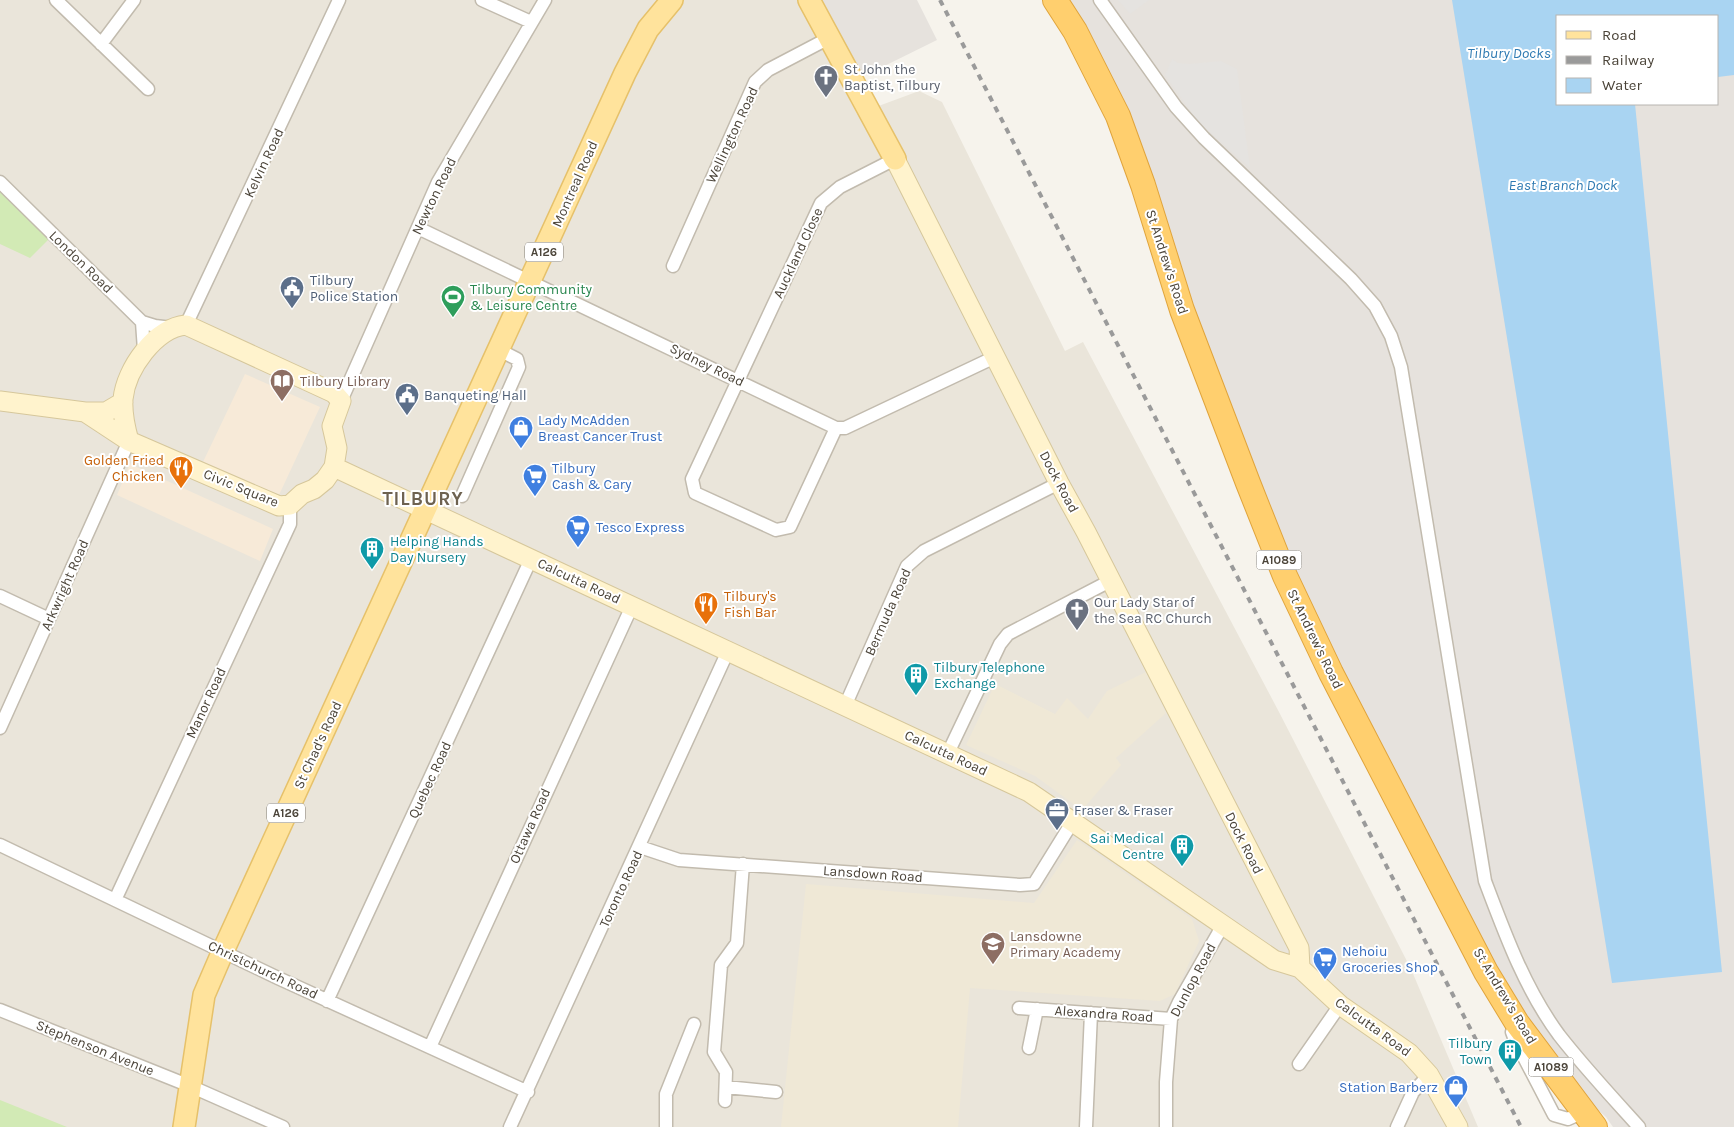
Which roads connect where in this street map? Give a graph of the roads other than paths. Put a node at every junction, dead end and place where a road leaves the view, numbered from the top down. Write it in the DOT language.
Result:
graph roads {
  1 [pos="56,0"];
  2 [pos="134,0"];
  3 [pos="339,0"];
  4 [pos="482,0"];
  5 [pos="545,0"];
  6 [pos="672,0"];
  7 [pos="809,0"];
  8 [pos="1055,0"];
  9 [pos="1100,0"];
  10 [pos="531,22"];
  11 [pos="829,38"];
  12 [pos="101,44"];
  13 [pos="148,89"];
  14 [pos="895,159"];
  15 [pos="0,182"];
  16 [pos="418,228"];
  17 [pos="672,266"];
  18 [pos="530,282"];
  19 [pos="142,322"];
  20 [pos="179,326"];
  21 [pos="144,350"];
  22 [pos="499,350"];
  23 [pos="995,357"];
  24 [pos="739,380"];
  25 [pos="0,401"];
  26 [pos="123,402"];
  27 [pos="341,402"];
  28 [pos="85,412"];
  29 [pos="836,428"];
  30 [pos="129,441"];
  31 [pos="334,467"];
  32 [pos="1059,483"];
  33 [pos="462,496"];
  34 [pos="290,505"];
  35 [pos="426,510"];
  36 [pos="531,559"];
  37 [pos="1110,581"];
  38 [pos="0,596"];
  39 [pos="632,606"];
  40 [pos="49,619"];
  41 [pos="728,650"];
  42 [pos="845,706"];
  43 [pos="0,728"];
  44 [pos="948,753"];
  45 [pos="1073,821"];
  46 [pos="0,845"];
  47 [pos="640,848"];
  48 [pos="743,864"];
  49 [pos="115,900"];
  50 [pos="1223,925"];
  51 [pos="223,951"];
  52 [pos="1300,968"];
  53 [pos="327,1001"];
  54 [pos="1340,1005"];
  55 [pos="1019,1008"];
  56 [pos="0,1010"];
  57 [pos="1037,1010"];
  58 [pos="1091,1014"];
  59 [pos="1171,1019"];
  60 [pos="694,1024"];
  61 [pos="430,1047"];
  62 [pos="1029,1048"];
  63 [pos="1299,1064"];
  64 [pos="1426,1070"];
  65 [pos="190,1086"];
  66 [pos="726,1087"];
  67 [pos="528,1092"];
  68 [pos="776,1092"];
  69 [pos="725,1101"];
  70 [pos="1590,1120"];
  71 [pos="184,1127"];
  72 [pos="283,1127"];
  73 [pos="510,1127"];
  74 [pos="666,1127"];
  75 [pos="1086,1127"];
  76 [pos="1166,1127"];
  77 [pos="1397,1127"];
  78 [pos="1458,1127"];
  79 [pos="1639,1127"];
  1 -- 12 [label="street"];
  2 -- 12 [label="street"];
  3 -- 20 [label="street, Kelvin Road"];
  4 -- 10 [label="street"];
  5 -- 10 [label="street, Newton Road"];
  6 -- 18 [label="main road, Montreal Road / A126"];
  7 -- 11 [label="main road, Dock Road"];
  8 -- 70 [label="highway, St Andrew's Road / A1089"];
  9 -- 79 [label="street"];
  10 -- 16 [label="street, Newton Road"];
  11 -- 14 [label="main road, Dock Road"];
  11 -- 17 [label="street, Wellington Road"];
  12 -- 13 [label="street"];
  14 -- 23 [label="street, Dock Road"];
  14 -- 24 [label="street, Auckland Close"];
  15 -- 19 [label="street, London Road"];
  16 -- 18 [label="street, Sydney Road"];
  16 -- 27 [label="street, Newton Road"];
  18 -- 22 [label="main road, Montreal Road / A126"];
  18 -- 24 [label="street, Sydney Road"];
  19 -- 20 [label="street"];
  19 -- 21 [label="street"];
  20 -- 21 [label="street"];
  20 -- 27 [label="street"];
  21 -- 26 [label="street"];
  22 -- 33 [label="street"];
  22 -- 35 [label="main road, Montreal Road / A126"];
  23 -- 29 [label="street"];
  23 -- 32 [label="street, Dock Road"];
  24 -- 29 [label="street, Sydney Road"];
  24 -- 29 [label="street, Auckland Close"];
  25 -- 28 [label="street"];
  26 -- 28 [label="street"];
  26 -- 30 [label="street"];
  27 -- 31 [label="street"];
  28 -- 30 [label="street, Civic Square"];
  30 -- 34 [label="street, Civic Square"];
  30 -- 40 [label="street, Arkwright Road"];
  31 -- 34 [label="street, Civic Square"];
  31 -- 35 [label="street"];
  32 -- 37 [label="street, Dock Road"];
  32 -- 42 [label="street, Bermuda Road"];
  34 -- 49 [label="street, Manor Road"];
  35 -- 36 [label="street, Calcutta Road"];
  35 -- 51 [label="main road, St Chad's Road / A126"];
  36 -- 39 [label="street, Calcutta Road"];
  36 -- 53 [label="street, Quebec Road"];
  37 -- 44 [label="street"];
  37 -- 52 [label="street, Dock Road"];
  38 -- 40 [label="street"];
  39 -- 41 [label="street, Calcutta Road"];
  39 -- 61 [label="street, Ottawa Road"];
  40 -- 43 [label="street, Arkwright Road"];
  41 -- 42 [label="street, Calcutta Road"];
  41 -- 47 [label="street, Toronto Road"];
  42 -- 44 [label="street, Calcutta Road"];
  44 -- 45 [label="street, Calcutta Road"];
  45 -- 48 [label="street, Lansdown Road"];
  45 -- 50 [label="street, Calcutta Road"];
  46 -- 49 [label="street, Christchurch Road"];
  47 -- 48 [label="street, Lansdown Road"];
  47 -- 67 [label="street, Toronto Road"];
  48 -- 66 [label="street"];
  49 -- 51 [label="street, Christchurch Road"];
  50 -- 52 [label="street, Calcutta Road"];
  50 -- 59 [label="street, Dunlop Road"];
  51 -- 53 [label="street, Christchurch Road"];
  51 -- 65 [label="main road, St Chad's Road / A126"];
  52 -- 54 [label="street, Calcutta Road"];
  53 -- 61 [label="street, Christchurch Road"];
  54 -- 63 [label="street"];
  54 -- 64 [label="street, Calcutta Road"];
  55 -- 57 [label="street, Alexandra Road"];
  56 -- 65 [label="street, Stephenson Avenue"];
  57 -- 58 [label="street, Alexandra Road"];
  57 -- 62 [label="street, Alexandra Road"];
  58 -- 59 [label="street, Alexandra Road"];
  58 -- 75 [label="street"];
  59 -- 76 [label="street, Dunlop Road"];
  60 -- 74 [label="street"];
  61 -- 67 [label="street, Christchurch Road"];
  64 -- 77 [label="street"];
  64 -- 78 [label="street"];
  65 -- 71 [label="main road, St Chad's Road / A126"];
  65 -- 72 [label="street, Stephenson Avenue"];
  66 -- 68 [label="street"];
  66 -- 69 [label="street"];
  67 -- 73 [label="street, Toronto Road"];
}
